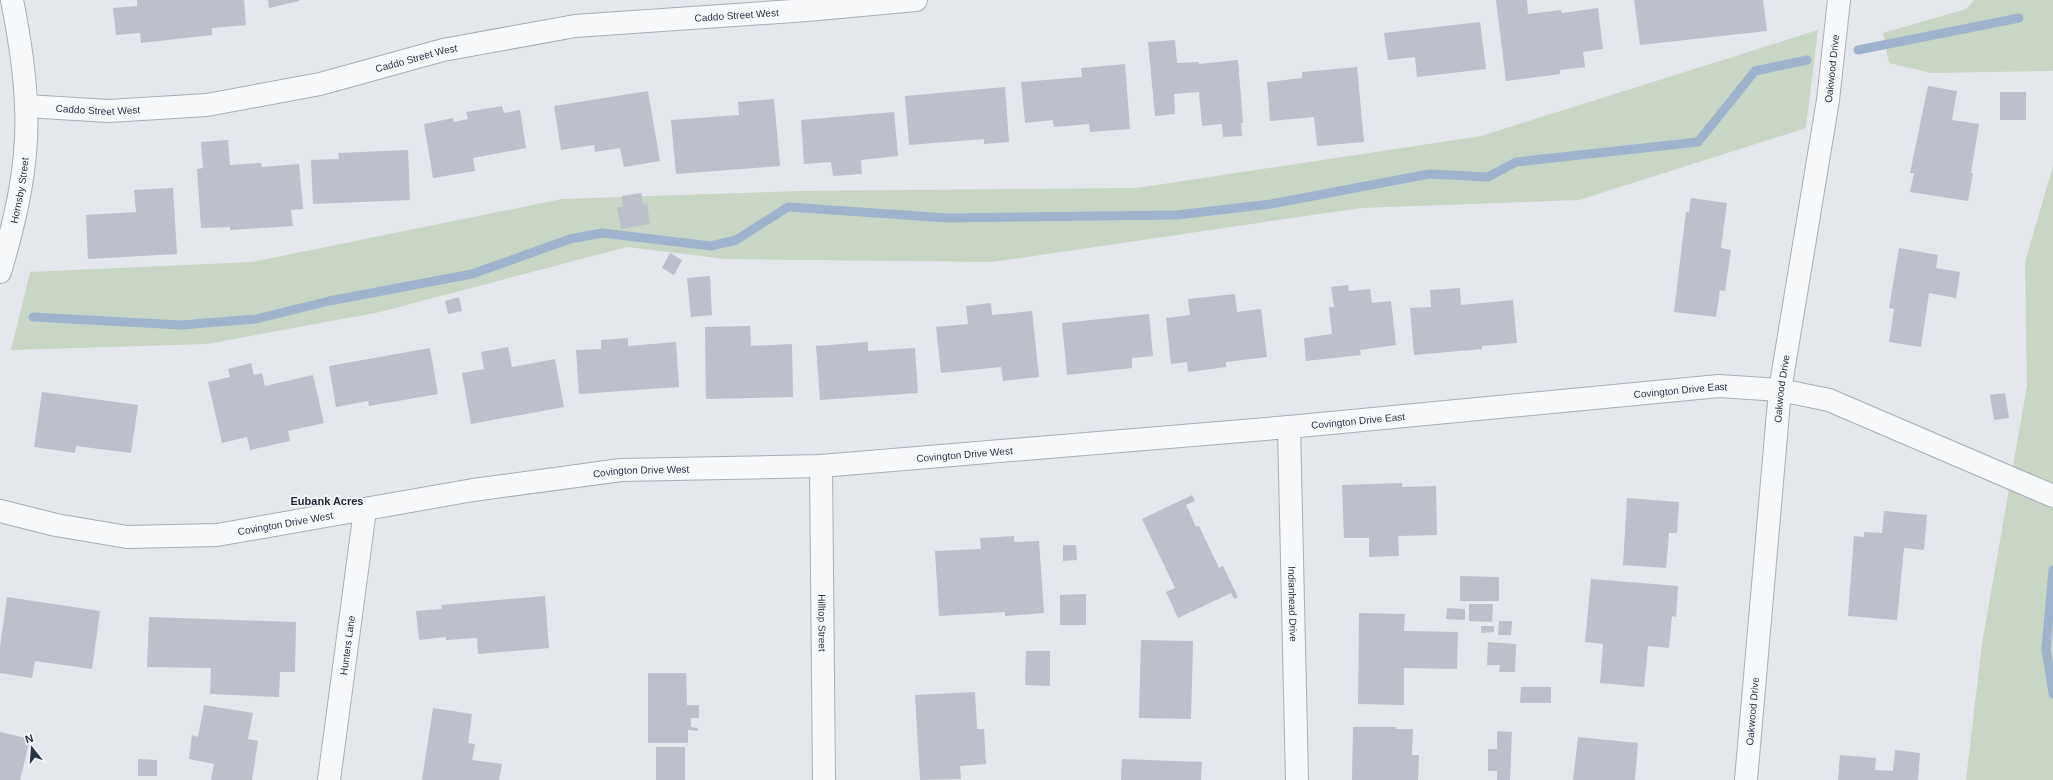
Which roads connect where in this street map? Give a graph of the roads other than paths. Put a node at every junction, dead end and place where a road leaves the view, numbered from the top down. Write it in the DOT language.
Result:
graph roads {
  1 [pos="12,0"];
  2 [pos="916,0"];
  3 [pos="1839,0"];
  4 [pos="805,5"];
  5 [pos="26,106"];
  6 [pos="0,272"];
  7 [pos="1780,390"];
  8 [pos="1289,427"];
  9 [pos="821,466"];
  10 [pos="2053,496"];
  11 [pos="365,510"];
  12 [pos="0,511"];
  13 [pos="329,780"];
  14 [pos="824,780"];
  15 [pos="1297,780"];
  16 [pos="1746,780"];
  1 -- 5 [label="street"];
  2 -- 4 [label="street, Caddo Street West"];
  3 -- 7 [label="street, Oakwood Drive"];
  4 -- 5 [label="street, Caddo Street West"];
  5 -- 6 [label="street, Hornsby Street"];
  7 -- 8 [label="street, Covington Drive East"];
  7 -- 10 [label="street, Covington Drive East"];
  7 -- 16 [label="street, Oakwood Drive"];
  8 -- 9 [label="street, Covington Drive West"];
  8 -- 15 [label="street, Indianhead Drive"];
  9 -- 11 [label="street, Covington Drive West"];
  9 -- 14 [label="street, Hilltop Street"];
  11 -- 12 [label="street, Covington Drive West"];
  11 -- 13 [label="street, Hunters Lane"];
}
